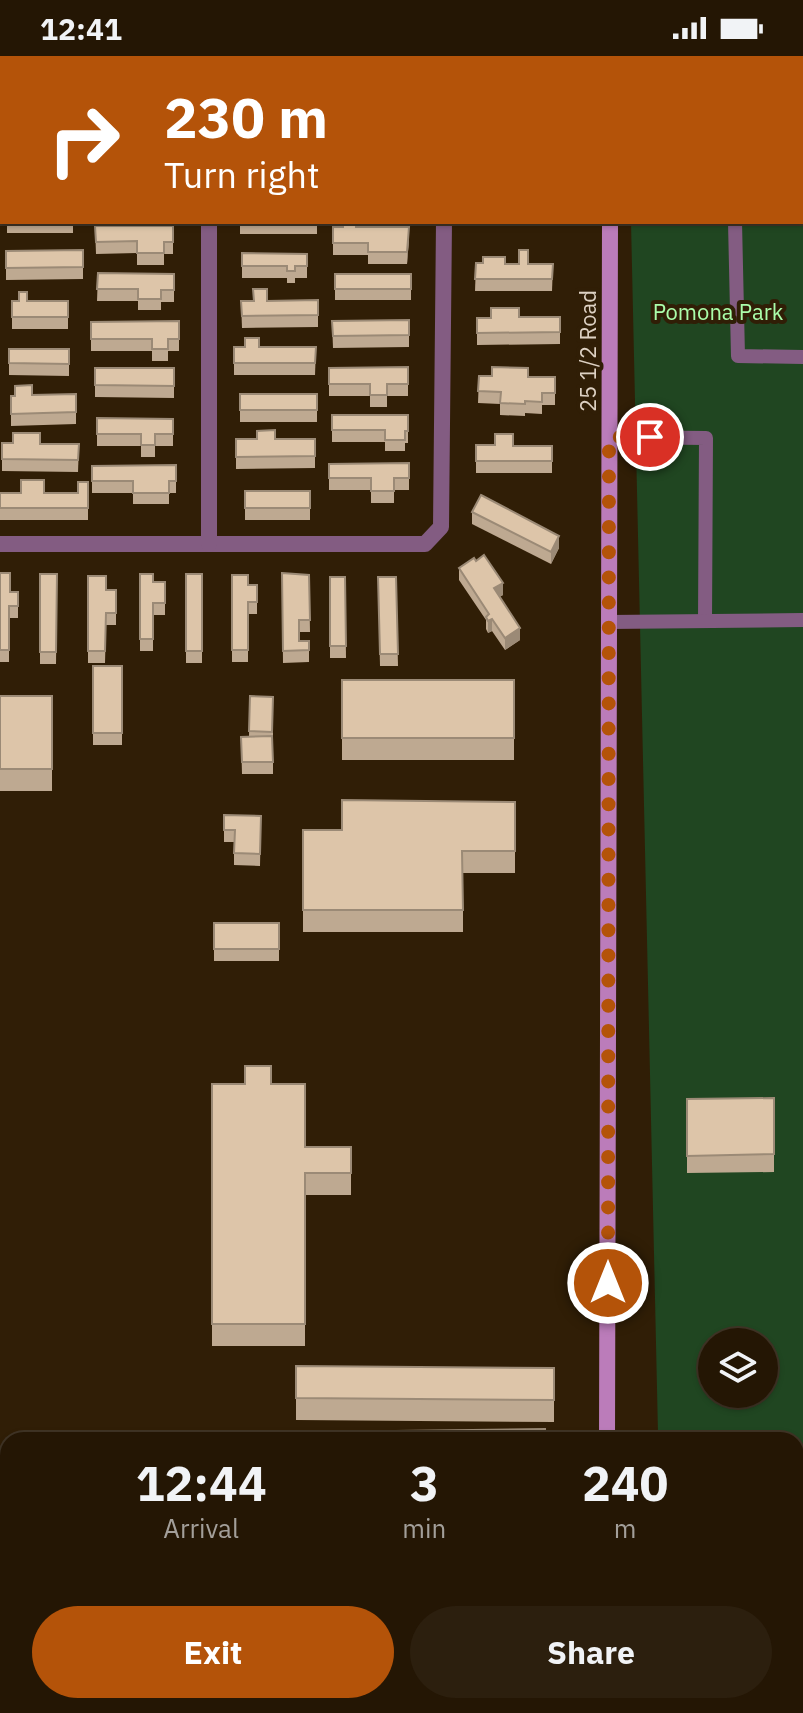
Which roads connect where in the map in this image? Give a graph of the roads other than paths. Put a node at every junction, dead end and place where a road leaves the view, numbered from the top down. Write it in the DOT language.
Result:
graph roads {
  1 [pos="209,224"];
  2 [pos="444,224"];
  3 [pos="610,224"];
  4 [pos="735,224"];
  5 [pos="803,357"];
  6 [pos="609,437"];
  7 [pos="0,544"];
  8 [pos="209,544"];
  9 [pos="803,620"];
  10 [pos="705,621"];
  11 [pos="609,622"];
  12 [pos="607,1432"];
  1 -- 8 [label="street"];
  2 -- 8 [label="street"];
  3 -- 6 [label="street, 25 1/2 Road"];
  4 -- 5 [label="lane"];
  6 -- 10 [label="lane"];
  6 -- 11 [label="street, 25 1/2 Road"];
  7 -- 8 [label="street"];
  9 -- 10 [label="lane"];
  10 -- 11 [label="lane"];
  11 -- 12 [label="street, 25 1/2 Road"];
}
